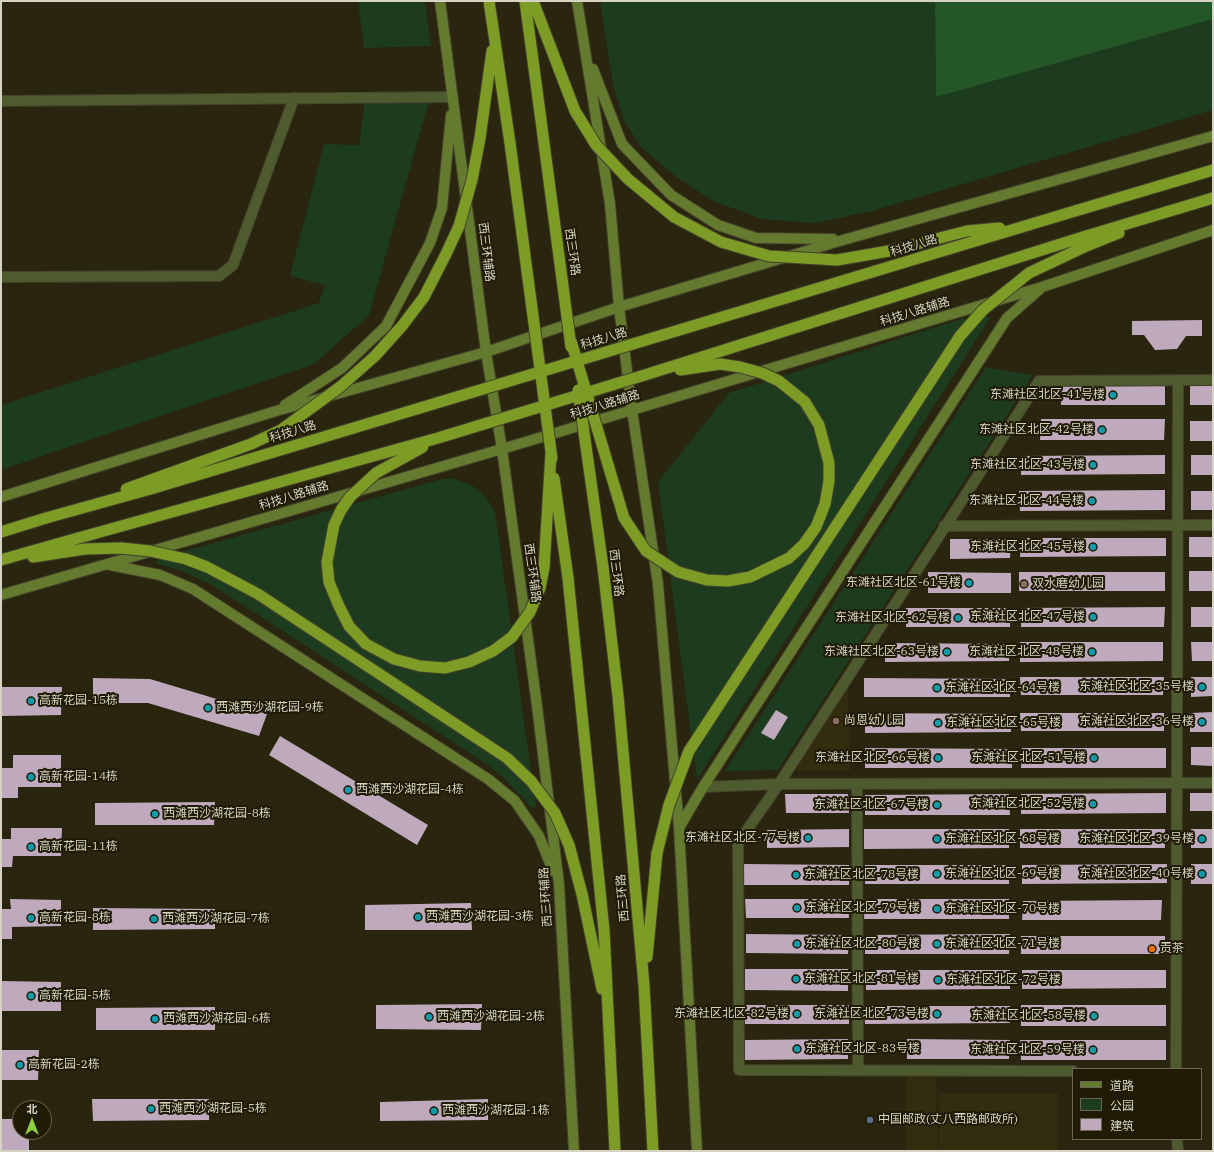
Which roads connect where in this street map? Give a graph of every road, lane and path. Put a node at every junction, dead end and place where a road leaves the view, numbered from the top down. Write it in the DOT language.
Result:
graph roads {
  1 [pos="440,1"];
  2 [pos="489,1"];
  3 [pos="525,1"];
  4 [pos="533,1"];
  5 [pos="577,1"];
  6 [pos="494,39"];
  7 [pos="586,51"];
  8 [pos="453,97"];
  9 [pos="294,98"];
  10 [pos="1,101"];
  11 [pos="1213,136"];
  12 [pos="1213,170"];
  13 [pos="1213,198"];
  14 [pos="1025,226"];
  15 [pos="1213,230"];
  16 [pos="843,240"];
  17 [pos="1083,242"];
  18 [pos="1,277"];
  19 [pos="1042,287"];
  20 [pos="618,307"];
  21 [pos="571,341"];
  22 [pos="486,352"];
  23 [pos="648,374"];
  24 [pos="1178,380"];
  25 [pos="1213,380"];
  26 [pos="632,410"];
  27 [pos="276,411"];
  28 [pos="438,438"];
  29 [pos="502,449"];
  30 [pos="551,452"];
  31 [pos="1,497"];
  32 [pos="46,518"];
  33 [pos="1178,525"];
  34 [pos="1213,525"];
  35 [pos="944,526"];
  36 [pos="1,532"];
  37 [pos="65,547"];
  38 [pos="1,561"];
  39 [pos="108,564"];
  40 [pos="1,596"];
  41 [pos="1178,783"];
  42 [pos="1213,783"];
  43 [pos="779,784"];
  44 [pos="857,784"];
  45 [pos="703,786"];
  46 [pos="679,828"];
  47 [pos="559,884"];
  48 [pos="644,985"];
  49 [pos="609,1027"];
  50 [pos="1176,1068"];
  51 [pos="858,1070"];
  52 [pos="1072,1071"];
  53 [pos="1177,1140"];
  54 [pos="574,1151"];
  55 [pos="615,1151"];
  56 [pos="653,1151"];
  57 [pos="697,1151"];
  58 [pos="1178,1151"];
  1 -- 8 [label="main road, 西三环辅路"];
  2 -- 6 [label="highway, 西三环路"];
  3 -- 21 [label="highway, 西三环路, bridge"];
  4 -- 14 [label="highway, bridge"];
  5 -- 7 [label="main road"];
  6 -- 30 [label="highway, 西三环路, bridge"];
  6 -- 32 [label="highway, bridge"];
  7 -- 16 [label="main road"];
  7 -- 20 [label="main road"];
  8 -- 9 [label="street"];
  8 -- 22 [label="main road, 西三环辅路"];
  8 -- 27 [label="main road"];
  9 -- 10 [label="street"];
  9 -- 18 [label="street"];
  11 -- 16 [label="main road"];
  12 -- 14 [label="highway, 科技八路, bridge"];
  13 -- 17 [label="highway"];
  14 -- 32 [label="highway, 科技八路, bridge"];
  15 -- 19 [label="main road, 科技八路辅路"];
  16 -- 20 [label="main road"];
  17 -- 23 [label="highway, bridge"];
  17 -- 48 [label="highway, bridge"];
  19 -- 26 [label="main road, 科技八路辅路"];
  19 -- 45 [label="main road"];
  20 -- 22 [label="main road"];
  20 -- 26 [label="main road"];
  21 -- 23 [label="highway, bridge"];
  21 -- 48 [label="highway, 西三环路, bridge"];
  22 -- 27 [label="main road"];
  22 -- 29 [label="main road, 西三环辅路"];
  23 -- 28 [label="highway, bridge"];
  24 -- 25 [label="street"];
  24 -- 33 [label="street"];
  24 -- 35 [label="street"];
  26 -- 29 [label="main road, 科技八路辅路"];
  26 -- 46 [label="main road"];
  27 -- 31 [label="main road"];
  28 -- 30 [label="highway, bridge"];
  28 -- 37 [label="highway, bridge"];
  29 -- 39 [label="main road, 科技八路辅路"];
  29 -- 47 [label="main road, 西三环辅路"];
  30 -- 49 [label="highway, 西三环路, bridge"];
  32 -- 36 [label="highway, 科技八路"];
  33 -- 34 [label="street"];
  33 -- 35 [label="street"];
  33 -- 41 [label="street"];
  35 -- 43 [label="street"];
  37 -- 38 [label="highway"];
  37 -- 49 [label="highway, bridge"];
  39 -- 40 [label="main road, 科技八路辅路"];
  39 -- 47 [label="main road"];
  41 -- 42 [label="street"];
  41 -- 44 [label="street"];
  41 -- 50 [label="street"];
  43 -- 44 [label="street"];
  43 -- 45 [label="street"];
  43 -- 51 [label="street"];
  44 -- 51 [label="street"];
  45 -- 46 [label="main road"];
  46 -- 57 [label="main road"];
  47 -- 54 [label="main road, 西三环辅路"];
  48 -- 56 [label="highway, 西三环路"];
  49 -- 55 [label="highway, 西三环路"];
  51 -- 52 [label="street"];
  53 -- 58 [label="street"];
}
